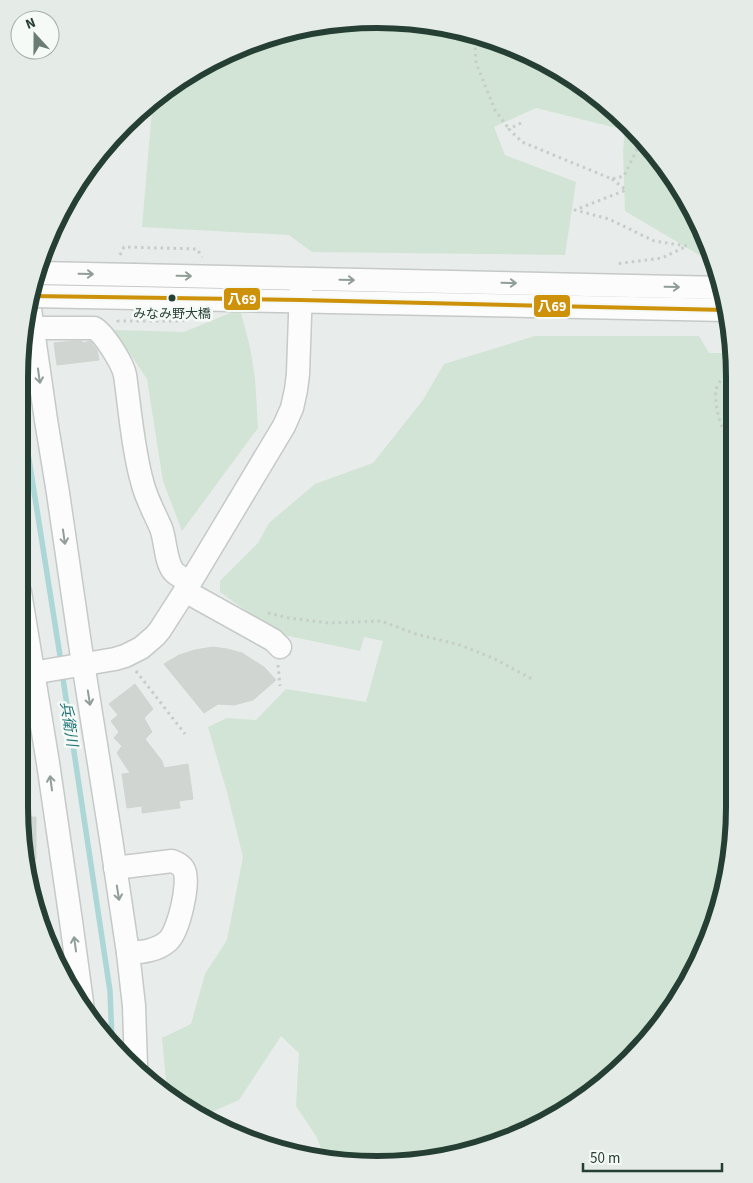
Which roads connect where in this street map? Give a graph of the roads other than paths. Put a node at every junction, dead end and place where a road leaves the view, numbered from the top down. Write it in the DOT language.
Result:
graph roads {
  1 [pos="43,273"];
  2 [pos="301,278"];
  3 [pos="714,288"];
  4 [pos="37,296"];
  5 [pos="300,300"];
  6 [pos="719,310"];
  7 [pos="31,328"];
  8 [pos="29,348"];
  9 [pos="188,587"];
  10 [pos="28,611"];
  11 [pos="280,647"];
  12 [pos="53,670"];
  13 [pos="114,868"];
  14 [pos="128,953"];
  15 [pos="81,992"];
  16 [pos="136,1059"];
  1 -- 2 [label="street, one-way, bridge"];
  2 -- 3 [label="street, one-way"];
  2 -- 5 [label="street"];
  4 -- 5 [label="street, bridge"];
  5 -- 6 [label="street"];
  5 -- 9 [label="street"];
  7 -- 9 [label="street"];
  8 -- 12 [label="street, one-way"];
  9 -- 11 [label="street"];
  9 -- 12 [label="street"];
  10 -- 12 [label="street"];
  12 -- 13 [label="street, one-way"];
  15 -- 12 [label="street, one-way"];
  13 -- 14 [label="street, one-way"];
  13 -- 14 [label="street"];
  14 -- 16 [label="street"];
}
